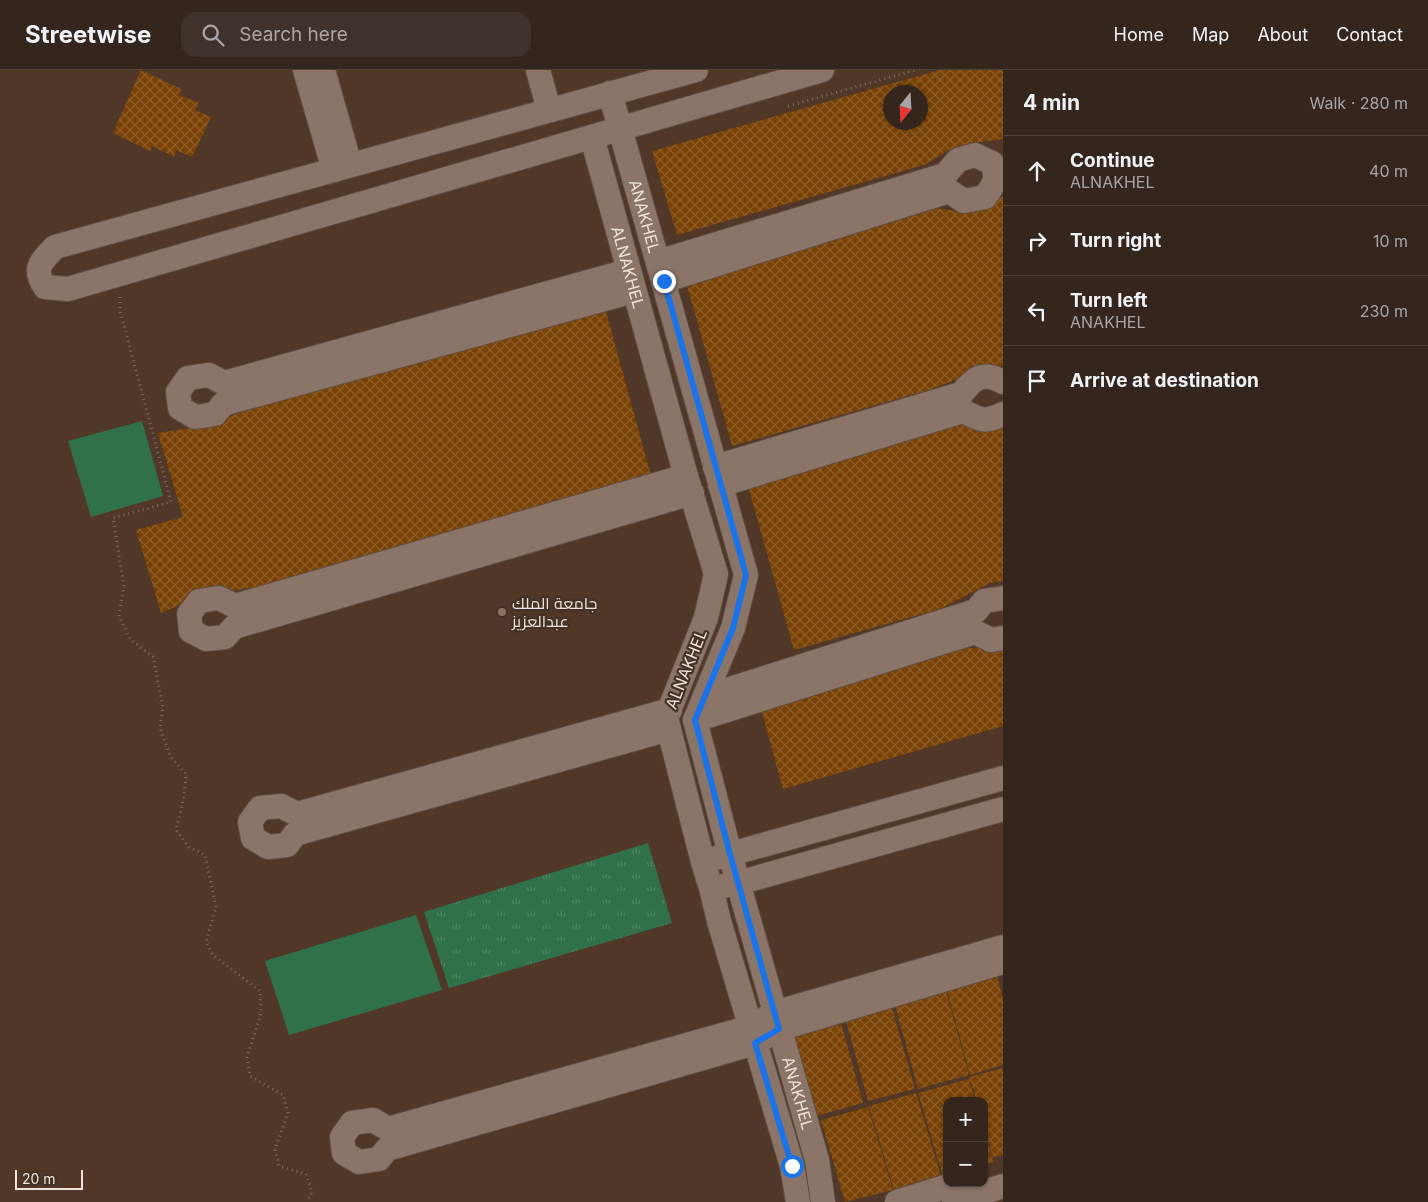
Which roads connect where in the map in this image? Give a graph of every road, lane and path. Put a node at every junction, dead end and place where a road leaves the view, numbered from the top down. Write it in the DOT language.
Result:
graph roads {
  1 [pos="305,70"];
  2 [pos="323,70"];
  3 [pos="538,70"];
  4 [pos="553,70"];
  5 [pos="696,70"];
  6 [pos="822,70"];
  7 [pos="610,93"];
  8 [pos="556,108"];
  9 [pos="621,129"];
  10 [pos="592,137"];
  11 [pos="342,167"];
  12 [pos="661,271"];
  13 [pos="631,281"];
  14 [pos="120,295"];
  15 [pos="1003,382"];
  16 [pos="1003,414"];
  17 [pos="718,476"];
  18 [pos="689,484"];
  19 [pos="1003,598"];
  20 [pos="1003,638"];
  21 [pos="705,696"];
  22 [pos="670,720"];
  23 [pos="695,720"];
  24 [pos="1003,778"];
  25 [pos="1003,809"];
  26 [pos="730,854"];
  27 [pos="703,862"];
  28 [pos="738,883"];
  29 [pos="712,888"];
  30 [pos="1003,947"];
  31 [pos="1003,962"];
  32 [pos="777,1021"];
  33 [pos="753,1035"];
  34 [pos="1003,1170"];
  35 [pos="988,1174"];
  36 [pos="1003,1186"];
  37 [pos="945,1187"];
  38 [pos="307,1202"];
  39 [pos="798,1202"];
  40 [pos="823,1202"];
  41 [pos="897,1202"];
  42 [pos="954,1202"];
  1 -- 11 [label="street"];
  2 -- 11 [label="street"];
  3 -- 8 [label="street"];
  4 -- 8 [label="street"];
  5 -- 7 [label="street"];
  6 -- 9 [label="street"];
  7 -- 8 [label="street"];
  7 -- 9 [label="street, ANAKHEL"];
  8 -- 11 [label="street"];
  9 -- 10 [label="street"];
  9 -- 12 [label="street, ANAKHEL"];
  10 -- 11 [label="street"];
  10 -- 13 [label="street, ALNAKHEL"];
  12 -- 12 [label="street"];
  12 -- 17 [label="street, ANAKHEL"];
  13 -- 13 [label="street"];
  13 -- 18 [label="street, ALNAKHEL"];
  14 -- 38 [label="path"];
  15 -- 17 [label="street"];
  16 -- 17 [label="street"];
  17 -- 21 [label="street, ANAKHEL"];
  18 -- 18 [label="street"];
  18 -- 22 [label="street, ALNAKHEL"];
  19 -- 21 [label="street"];
  20 -- 23 [label="street"];
  21 -- 23 [label="street, ANAKHEL"];
  22 -- 22 [label="street"];
  22 -- 27 [label="street, ALNAKHEL"];
  23 -- 26 [label="street, ANAKHEL"];
  24 -- 26 [label="street"];
  25 -- 28 [label="street"];
  26 -- 27 [label="street"];
  26 -- 28 [label="street, ANAKHEL"];
  27 -- 29 [label="street, ALNAKHEL"];
  28 -- 29 [label="street"];
  28 -- 32 [label="street, ANAKHEL"];
  29 -- 33 [label="street, ALNAKHEL"];
  30 -- 32 [label="street"];
  31 -- 32 [label="street"];
  32 -- 33 [label="street"];
  32 -- 40 [label="street, ANAKHEL"];
  33 -- 33 [label="street"];
  33 -- 39 [label="street, ALNAKHEL"];
  34 -- 35 [label="street"];
  36 -- 42 [label="street"];
  37 -- 41 [label="street"];
}
